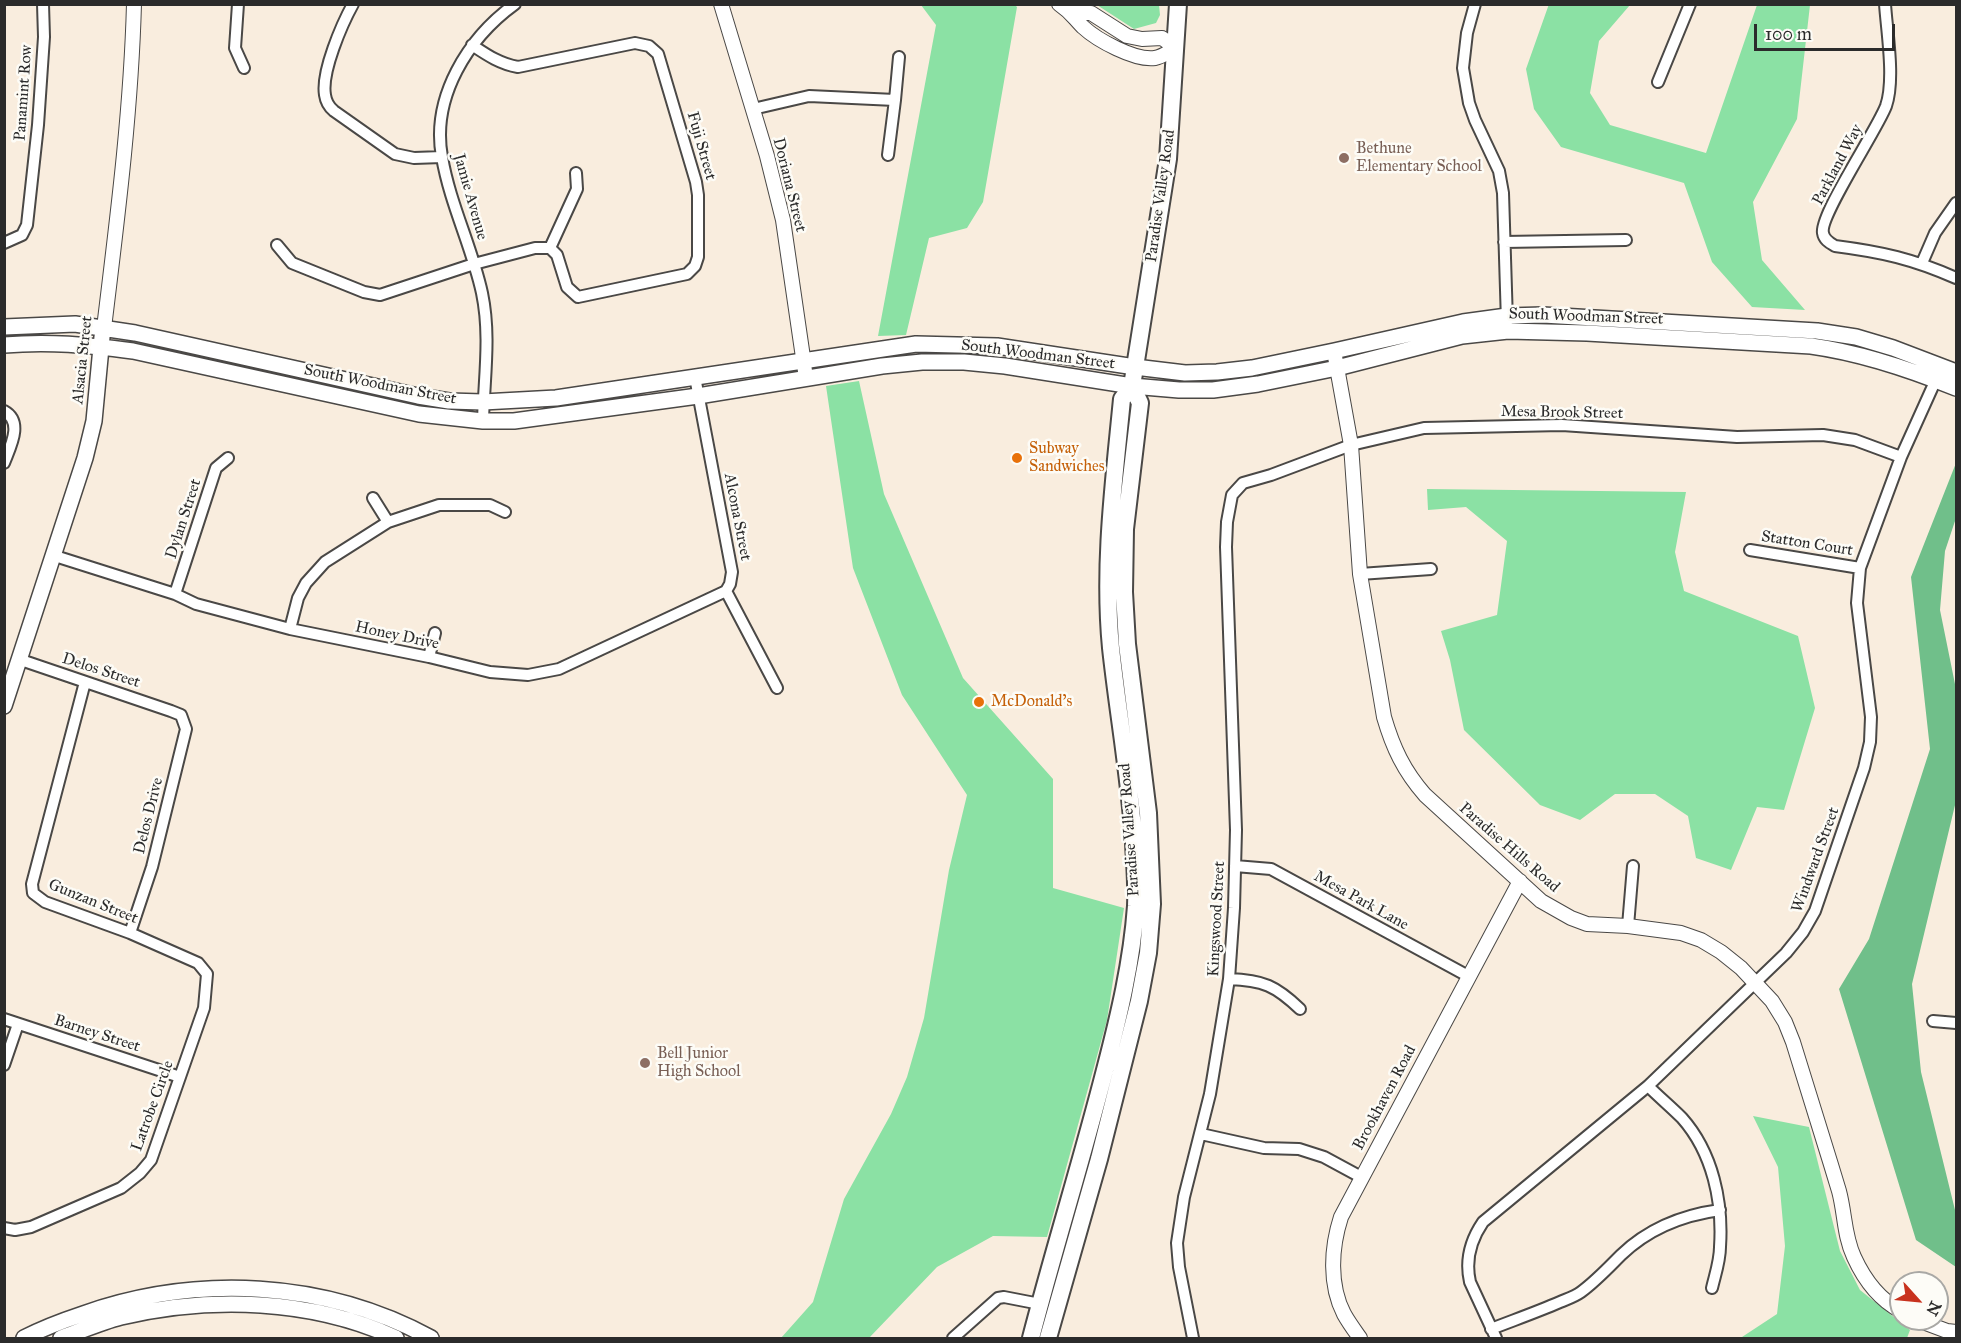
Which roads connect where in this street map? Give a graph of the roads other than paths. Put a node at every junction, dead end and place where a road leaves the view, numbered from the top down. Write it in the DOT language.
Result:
graph roads {
  1 [pos="44,4"];
  2 [pos="134,4"];
  3 [pos="238,4"];
  4 [pos="353,4"];
  5 [pos="515,4"];
  6 [pos="721,4"];
  7 [pos="1059,4"];
  8 [pos="1178,4"];
  9 [pos="1475,4"];
  10 [pos="1690,4"];
  11 [pos="1885,4"];
  12 [pos="1072,13"];
  13 [pos="471,45"];
  14 [pos="1176,48"];
  15 [pos="899,57"];
  16 [pos="244,68"];
  17 [pos="1658,82"];
  18 [pos="895,100"];
  19 [pos="753,109"];
  20 [pos="888,155"];
  21 [pos="442,157"];
  22 [pos="576,173"];
  23 [pos="1956,203"];
  24 [pos="1626,240"];
  25 [pos="1504,242"];
  26 [pos="4,243"];
  27 [pos="278,245"];
  28 [pos="550,248"];
  29 [pos="1922,263"];
  30 [pos="474,264"];
  31 [pos="1956,278"];
  32 [pos="1507,323"];
  33 [pos="4,327"];
  34 [pos="104,328"];
  35 [pos="4,345"];
  36 [pos="101,346"];
  37 [pos="1334,351"];
  38 [pos="803,361"];
  39 [pos="1135,367"];
  40 [pos="1337,368"];
  41 [pos="1945,373"];
  42 [pos="694,377"];
  43 [pos="806,378"];
  44 [pos="1132,386"];
  45 [pos="1956,388"];
  46 [pos="698,396"];
  47 [pos="483,402"];
  48 [pos="4,411"];
  49 [pos="483,421"];
  50 [pos="1351,445"];
  51 [pos="1901,457"];
  52 [pos="228,458"];
  53 [pos="4,463"];
  54 [pos="1232,495"];
  55 [pos="373,498"];
  56 [pos="504,512"];
  57 [pos="388,522"];
  58 [pos="1750,550"];
  59 [pos="55,556"];
  60 [pos="1860,567"];
  61 [pos="1431,569"];
  62 [pos="1360,574"];
  63 [pos="726,591"];
  64 [pos="175,594"];
  65 [pos="290,629"];
  66 [pos="435,633"];
  67 [pos="429,657"];
  68 [pos="21,660"];
  69 [pos="85,682"];
  70 [pos="777,688"];
  71 [pos="4,706"];
  72 [pos="171,711"];
  73 [pos="1235,866"];
  74 [pos="1633,866"];
  75 [pos="1520,881"];
  76 [pos="1628,926"];
  77 [pos="130,933"];
  78 [pos="1468,976"];
  79 [pos="1229,979"];
  80 [pos="1754,983"];
  81 [pos="204,1008"];
  82 [pos="1300,1009"];
  83 [pos="4,1019"];
  84 [pos="1933,1021"];
  85 [pos="1956,1023"];
  86 [pos="18,1024"];
  87 [pos="4,1065"];
  88 [pos="180,1077"];
  89 [pos="1648,1086"];
  90 [pos="1201,1134"];
  91 [pos="1361,1176"];
  92 [pos="1720,1210"];
  93 [pos="4,1228"];
  94 [pos="1712,1288"];
  95 [pos="1889,1302"];
  96 [pos="1040,1304"];
  97 [pos="389,1317"];
  98 [pos="343,1319"];
  99 [pos="1494,1334"];
  100 [pos="24,1338"];
  101 [pos="61,1338"];
  102 [pos="396,1338"];
  103 [pos="431,1338"];
  104 [pos="952,1338"];
  105 [pos="1031,1338"];
  106 [pos="1048,1338"];
  107 [pos="1192,1338"];
  108 [pos="1360,1338"];
  1 -- 26 [label="street, Panamint Row"];
  2 -- 34 [label="street, Alsacia Street"];
  3 -- 16 [label="street"];
  4 -- 21 [label="street"];
  5 -- 13 [label="street, Jamie Avenue"];
  6 -- 19 [label="street, Doriana Street"];
  7 -- 12 [label="street"];
  8 -- 14 [label="main road, Paradise Valley Road"];
  9 -- 25 [label="street"];
  10 -- 17 [label="street"];
  11 -- 29 [label="street, Parkland Way"];
  12 -- 14 [label="street"];
  12 -- 14 [label="street"];
  13 -- 21 [label="street, Jamie Avenue"];
  13 -- 28 [label="street, Fuji Street"];
  14 -- 39 [label="main road, Paradise Valley Road"];
  15 -- 18 [label="street"];
  18 -- 19 [label="street"];
  18 -- 20 [label="street"];
  19 -- 38 [label="street, Doriana Street"];
  21 -- 30 [label="street, Jamie Avenue"];
  22 -- 28 [label="street"];
  23 -- 29 [label="street"];
  24 -- 25 [label="street"];
  25 -- 32 [label="street"];
  27 -- 30 [label="street"];
  28 -- 30 [label="street"];
  29 -- 31 [label="street, Parkland Way"];
  30 -- 47 [label="street, Jamie Avenue"];
  32 -- 37 [label="main road, South Woodman Street"];
  32 -- 40 [label="main road, South Woodman Street"];
  32 -- 41 [label="main road, South Woodman Street"];
  33 -- 34 [label="main road, South Woodman Street"];
  34 -- 36 [label="main road, Alsacia Street"];
  34 -- 47 [label="main road, South Woodman Street"];
  35 -- 36 [label="main road, South Woodman Street"];
  36 -- 49 [label="main road, South Woodman Street"];
  36 -- 59 [label="main road, Alsacia Street"];
  37 -- 39 [label="main road, South Woodman Street"];
  37 -- 40 [label="street, Paradise Hills Road"];
  38 -- 39 [label="main road, South Woodman Street"];
  38 -- 42 [label="main road, South Woodman Street"];
  38 -- 43 [label="street, Doriana Street"];
  39 -- 44 [label="main road, Paradise Valley Road"];
  40 -- 44 [label="main road, South Woodman Street"];
  40 -- 50 [label="street, Paradise Hills Road"];
  41 -- 45 [label="main road, South Woodman Street"];
  41 -- 51 [label="street, Windward Street"];
  42 -- 46 [label="street, Alcona Street"];
  42 -- 47 [label="main road, South Woodman Street"];
  43 -- 44 [label="main road, South Woodman Street"];
  43 -- 46 [label="main road, South Woodman Street"];
  44 -- 96 [label="main road, Paradise Valley Road"];
  44 -- 106 [label="main road, Paradise Valley Road"];
  46 -- 49 [label="main road, South Woodman Street"];
  46 -- 63 [label="street, Alcona Street"];
  47 -- 49 [label="street, Jamie Avenue"];
  48 -- 53 [label="street"];
  50 -- 51 [label="street, Mesa Brook Street"];
  50 -- 54 [label="street, Mesa Brook Street"];
  50 -- 62 [label="street, Paradise Hills Road"];
  51 -- 60 [label="street, Windward Street"];
  52 -- 64 [label="street, Dylan Street"];
  54 -- 73 [label="street, Kingswood Street"];
  55 -- 57 [label="street"];
  56 -- 57 [label="street"];
  57 -- 65 [label="street"];
  58 -- 60 [label="street, Statton Court"];
  59 -- 64 [label="street, Honey Drive"];
  59 -- 68 [label="main road, Alsacia Street"];
  60 -- 80 [label="street, Windward Street"];
  61 -- 62 [label="street"];
  62 -- 75 [label="street, Paradise Hills Road"];
  63 -- 67 [label="street, Honey Drive"];
  63 -- 70 [label="street"];
  64 -- 65 [label="street, Honey Drive"];
  65 -- 67 [label="street, Honey Drive"];
  66 -- 67 [label="street"];
  68 -- 69 [label="street, Delos Street"];
  68 -- 71 [label="main road, Alsacia Street"];
  69 -- 72 [label="street, Delos Street"];
  69 -- 77 [label="street, Gunzan Street"];
  72 -- 77 [label="street, Delos Drive"];
  73 -- 78 [label="street, Mesa Park Lane"];
  73 -- 79 [label="street, Kingswood Street"];
  74 -- 76 [label="street"];
  75 -- 76 [label="street, Paradise Hills Road"];
  75 -- 78 [label="street, Brookhaven Road"];
  76 -- 80 [label="street, Paradise Hills Road"];
  77 -- 81 [label="street, Gunzan Street"];
  78 -- 91 [label="street, Brookhaven Road"];
  79 -- 82 [label="street"];
  79 -- 90 [label="street, Kingswood Street"];
  80 -- 89 [label="street, Windward Street"];
  80 -- 95 [label="street, Paradise Hills Road"];
  81 -- 88 [label="street, Latrobe Circle"];
  83 -- 86 [label="street, Barney Street"];
  84 -- 85 [label="street"];
  86 -- 87 [label="street"];
  86 -- 88 [label="street, Barney Street"];
  88 -- 93 [label="street, Latrobe Circle"];
  89 -- 92 [label="street"];
  89 -- 99 [label="street, Windward Street"];
  90 -- 91 [label="street"];
  90 -- 107 [label="street, Kingswood Street"];
  91 -- 108 [label="street, Brookhaven Road"];
  92 -- 94 [label="street"];
  92 -- 99 [label="street"];
  96 -- 104 [label="street"];
  96 -- 105 [label="main road, Paradise Valley Road"];
  97 -- 98 [label="main road"];
  97 -- 100 [label="main road"];
  97 -- 103 [label="main road"];
  98 -- 101 [label="main road"];
  98 -- 102 [label="main road"];
}
